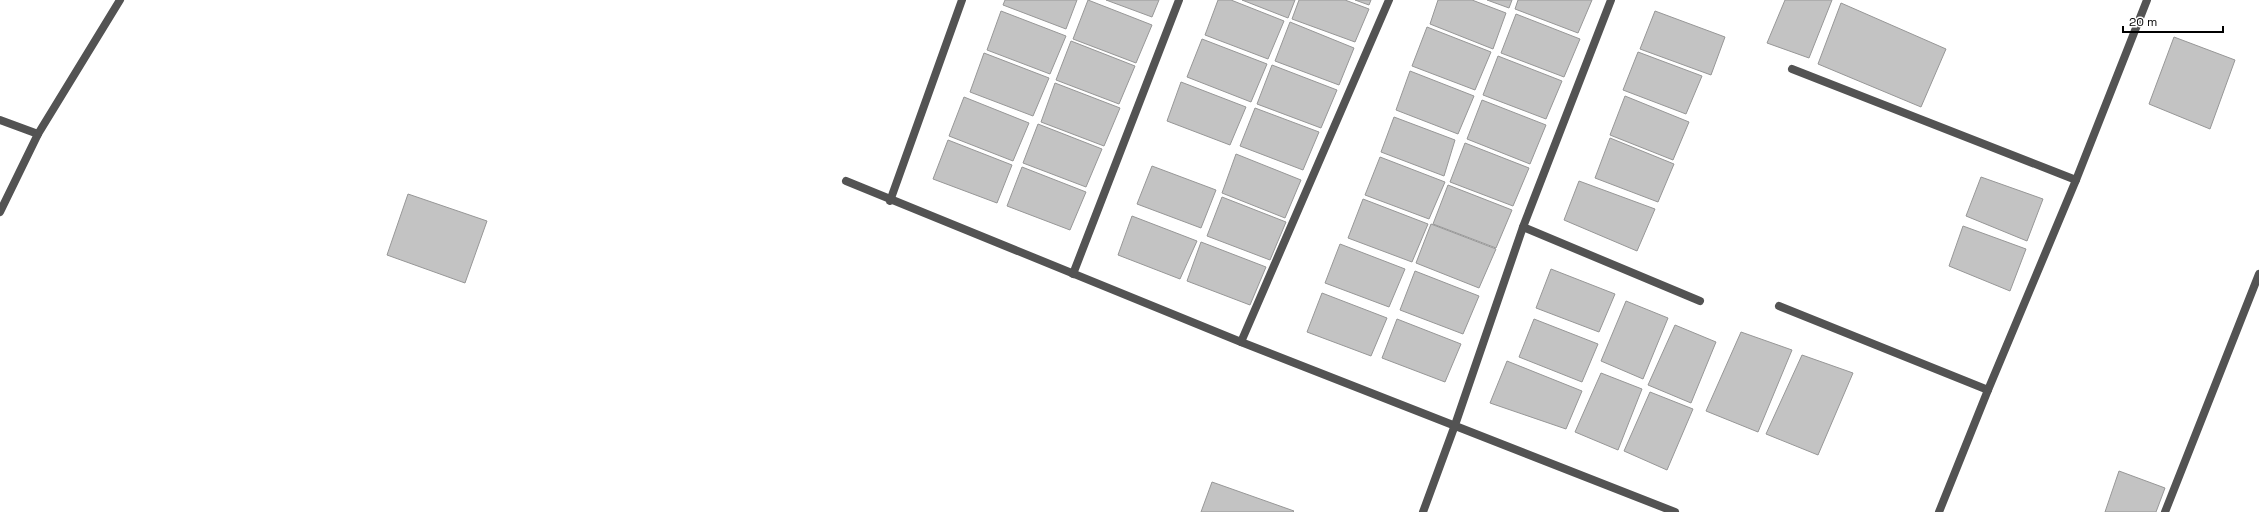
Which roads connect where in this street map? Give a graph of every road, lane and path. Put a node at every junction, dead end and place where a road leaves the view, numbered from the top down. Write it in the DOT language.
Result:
graph roads {
  1 [pos="120,0"];
  2 [pos="962,0"];
  3 [pos="1178,0"];
  4 [pos="1389,0"];
  5 [pos="1611,0"];
  6 [pos="2147,0"];
  7 [pos="1792,69"];
  8 [pos="0,120"];
  9 [pos="38,134"];
  10 [pos="2076,180"];
  11 [pos="846,181"];
  12 [pos="890,201"];
  13 [pos="0,212"];
  14 [pos="1523,227"];
  15 [pos="1073,274"];
  16 [pos="2259,274"];
  17 [pos="1700,301"];
  18 [pos="1779,306"];
  19 [pos="1241,342"];
  20 [pos="1988,390"];
  21 [pos="1455,426"];
  22 [pos="1423,512"];
  23 [pos="1675,512"];
  24 [pos="1939,512"];
  25 [pos="2165,512"];
  1 -- 9 [label="street"];
  2 -- 12 [label="street"];
  3 -- 15 [label="street"];
  4 -- 19 [label="street"];
  5 -- 14 [label="street"];
  6 -- 10 [label="street"];
  7 -- 10 [label="street"];
  8 -- 9 [label="street"];
  9 -- 13 [label="street"];
  10 -- 20 [label="street"];
  11 -- 12 [label="street"];
  12 -- 15 [label="street"];
  14 -- 17 [label="street"];
  14 -- 21 [label="street"];
  15 -- 19 [label="street"];
  16 -- 25 [label="street"];
  18 -- 20 [label="street"];
  19 -- 21 [label="street"];
  20 -- 24 [label="street"];
  21 -- 22 [label="street"];
  21 -- 23 [label="street"];
}
